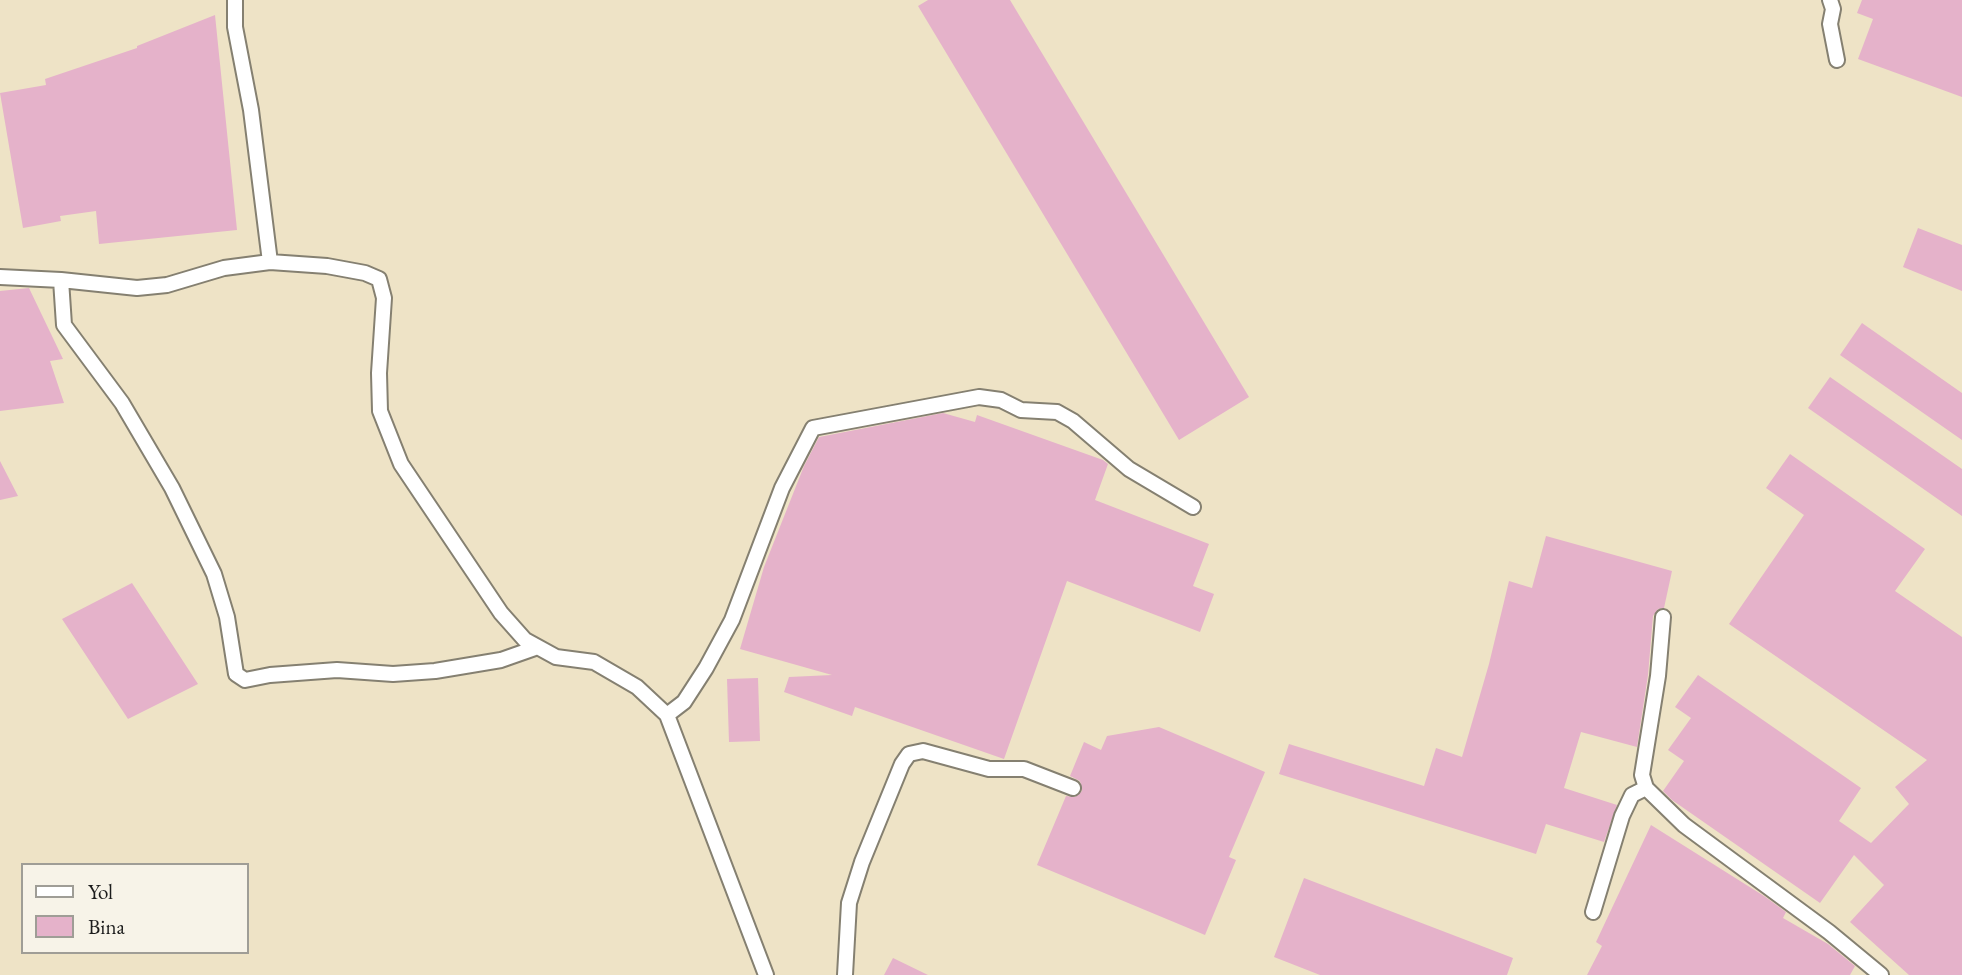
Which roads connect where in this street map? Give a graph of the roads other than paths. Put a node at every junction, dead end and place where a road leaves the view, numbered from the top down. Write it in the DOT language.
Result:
graph roads {
  1 [pos="235,0"];
  2 [pos="1830,0"];
  3 [pos="1837,60"];
  4 [pos="270,262"];
  5 [pos="0,277"];
  6 [pos="61,280"];
  7 [pos="1193,507"];
  8 [pos="1663,617"];
  9 [pos="538,647"];
  10 [pos="667,715"];
  11 [pos="1646,788"];
  12 [pos="1073,789"];
  13 [pos="1593,912"];
  14 [pos="766,975"];
  15 [pos="845,975"];
  16 [pos="1881,975"];
  1 -- 4 [label="street"];
  2 -- 3 [label="street"];
  4 -- 6 [label="street"];
  4 -- 9 [label="street"];
  5 -- 6 [label="street"];
  6 -- 9 [label="street"];
  7 -- 10 [label="street"];
  8 -- 11 [label="street"];
  9 -- 10 [label="street"];
  10 -- 14 [label="street"];
  11 -- 13 [label="street"];
  11 -- 16 [label="street"];
  12 -- 15 [label="street"];
}
